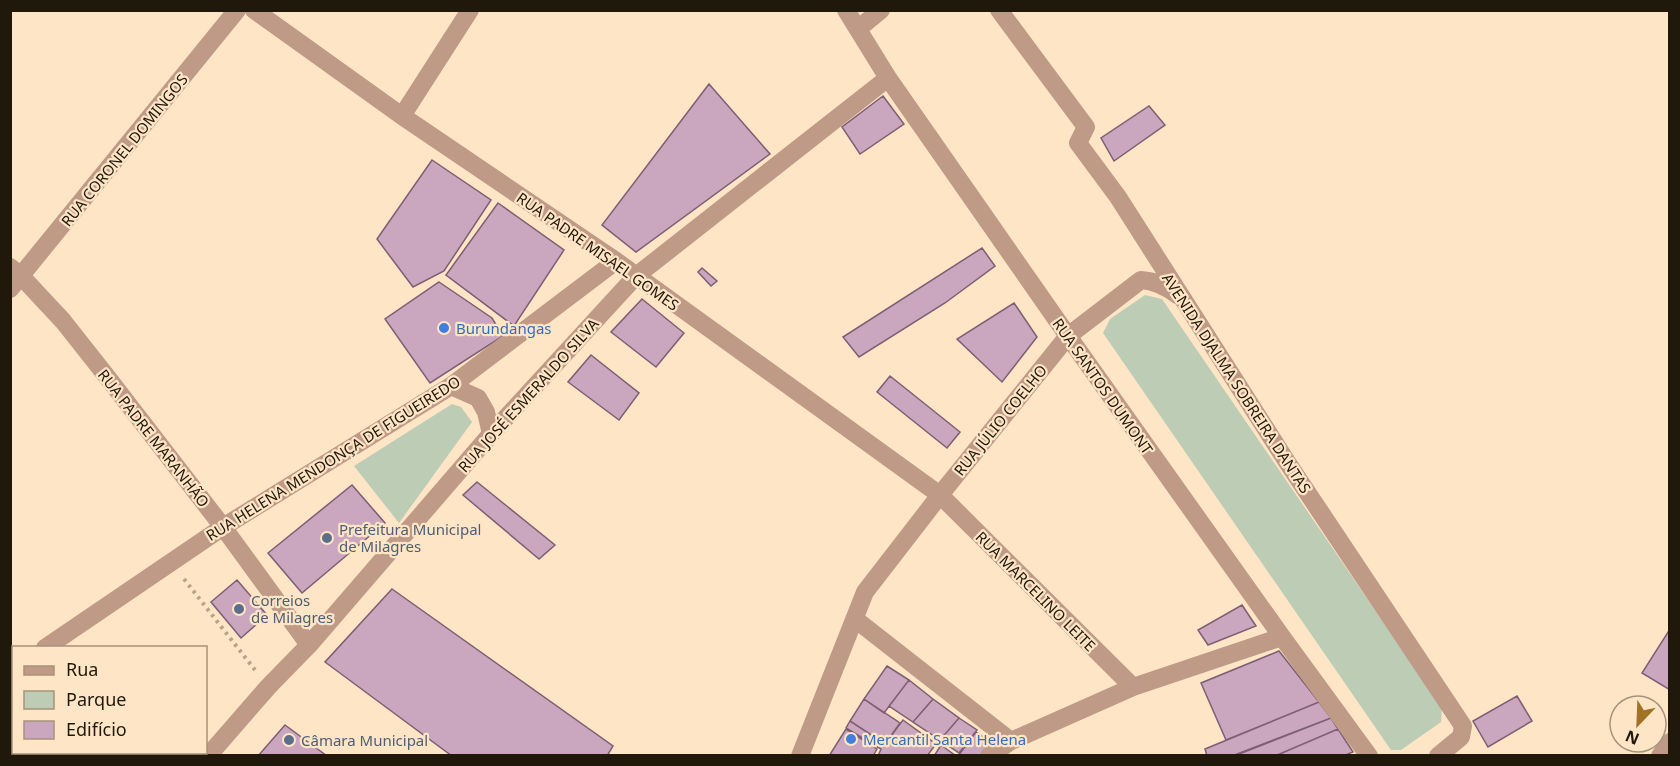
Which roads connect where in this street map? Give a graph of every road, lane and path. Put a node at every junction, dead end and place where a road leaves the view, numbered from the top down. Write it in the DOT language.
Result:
graph roads {
  1 [pos="237,10"];
  2 [pos="254,10"];
  3 [pos="470,10"];
  4 [pos="846,10"];
  5 [pos="881,10"];
  6 [pos="999,10"];
  7 [pos="859,28"];
  8 [pos="888,78"];
  9 [pos="402,117"];
  10 [pos="616,261"];
  11 [pos="636,276"];
  12 [pos="14,277"];
  13 [pos="1183,299"];
  14 [pos="1068,336"];
  15 [pos="451,386"];
  16 [pos="491,434"];
  17 [pos="940,495"];
  18 [pos="223,527"];
  19 [pos="171,561"];
  20 [pos="855,619"];
  21 [pos="1282,637"];
  22 [pos="309,645"];
  23 [pos="49,646"];
  24 [pos="268,687"];
  25 [pos="1133,687"];
  26 [pos="1011,741"];
  27 [pos="1670,742"];
  28 [pos="989,755"];
  29 [pos="208,756"];
  30 [pos="800,756"];
  31 [pos="1369,756"];
  32 [pos="1438,756"];
  33 [pos="1660,756"];
  1 -- 12 [label="street, RUA CORONEL DOMINGOS"];
  2 -- 9 [label="street, RUA PADRE MISAEL GOMES"];
  3 -- 9 [label="street"];
  4 -- 7 [label="street, RUA SANTOS DUMONT"];
  5 -- 7 [label="street"];
  6 -- 13 [label="street, AVENIDA DJALMA SOBREIRA DANTAS"];
  7 -- 8 [label="street, RUA SANTOS DUMONT"];
  8 -- 11 [label="street, RUA JOSÉ ESMERALDO SILVA"];
  8 -- 14 [label="street, RUA SANTOS DUMONT"];
  9 -- 10 [label="street, RUA PADRE MISAEL GOMES"];
  10 -- 11 [label="street, RUA PADRE MISAEL GOMES"];
  10 -- 15 [label="street, RUA HELENA MENDONÇA DE FIGUEIREDO"];
  11 -- 16 [label="street, RUA JOSÉ ESMERALDO SILVA"];
  11 -- 17 [label="street, RUA PADRE MISAEL GOMES"];
  12 -- 18 [label="street, RUA PADRE MARANHÃO"];
  13 -- 14 [label="street, RUA JÚLIO COELHO"];
  13 -- 32 [label="street, AVENIDA DJALMA SOBREIRA DANTAS"];
  14 -- 17 [label="street, RUA JÚLIO COELHO"];
  14 -- 21 [label="street, RUA SANTOS DUMONT"];
  15 -- 16 [label="street"];
  15 -- 18 [label="street, RUA HELENA MENDONÇA DE FIGUEIREDO"];
  16 -- 22 [label="street, RUA JOSÉ ESMERALDO SILVA"];
  17 -- 20 [label="street, RUA JÚLIO COELHO"];
  17 -- 25 [label="street, RUA MARCELINO LEITE"];
  18 -- 19 [label="street, RUA HELENA MENDONÇA DE FIGUEIREDO"];
  18 -- 22 [label="street, RUA PADRE MARANHÃO"];
  19 -- 23 [label="street, RUA HELENA MENDONÇA DE FIGUEIREDO"];
  19 -- 24 [label="path"];
  20 -- 26 [label="street"];
  20 -- 30 [label="street, RUA JÚLIO COELHO"];
  21 -- 25 [label="street"];
  21 -- 31 [label="street, RUA SANTOS DUMONT"];
  22 -- 24 [label="street, RUA JOSÉ ESMERALDO SILVA"];
  24 -- 29 [label="street, RUA JOSÉ ESMERALDO SILVA"];
  25 -- 26 [label="street"];
  26 -- 28 [label="street"];
  27 -- 33 [label="street"];
}
